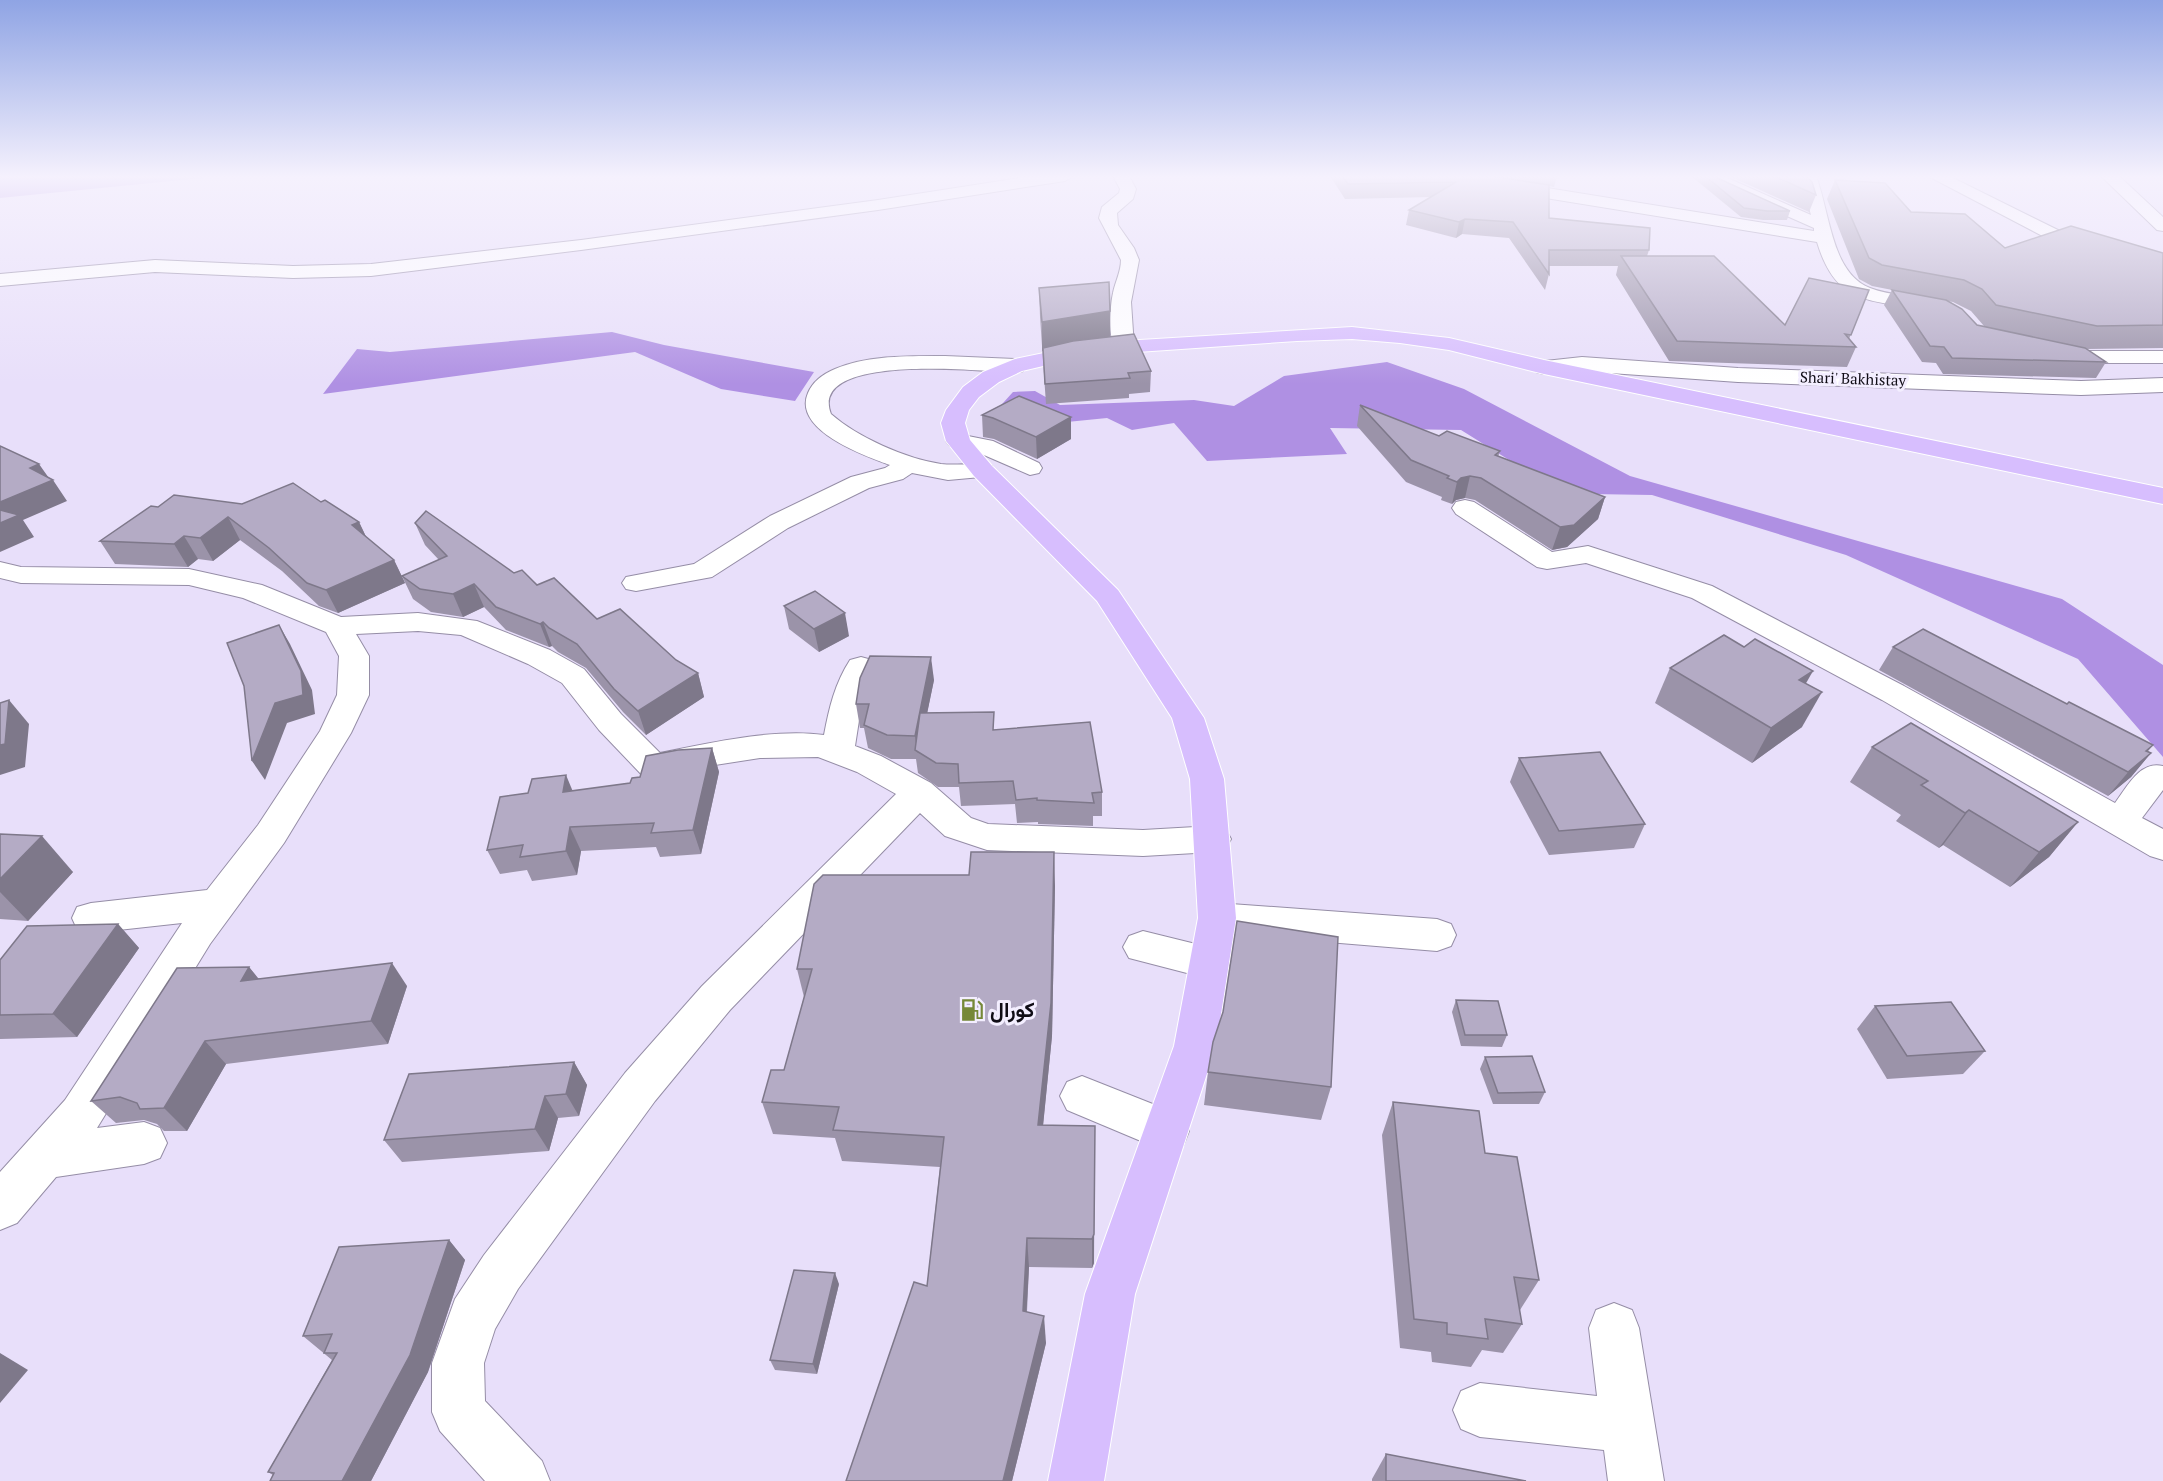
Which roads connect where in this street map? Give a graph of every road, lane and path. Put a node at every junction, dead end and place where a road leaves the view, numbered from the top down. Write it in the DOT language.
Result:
graph roads {
  1 [pos="580,245"];
  2 [pos="1124,245"];
  3 [pos="1827,245"];
  4 [pos="2085,245"];
  5 [pos="33,260"];
  6 [pos="133,268"];
  7 [pos="2163,269"];
  8 [pos="0,280"];
  9 [pos="1949,311"];
  10 [pos="1123,347"];
  11 [pos="2035,347"];
  12 [pos="2163,357"];
  13 [pos="1015,366"];
  14 [pos="1544,367"];
  15 [pos="2163,385"];
  16 [pos="958,441"];
  17 [pos="908,464"];
  18 [pos="1030,468"];
  19 [pos="983,471"];
  20 [pos="2163,496"];
  21 [pos="1465,508"];
  22 [pos="0,570"];
  23 [pos="636,583"];
  24 [pos="337,626"];
  25 [pos="861,667"];
  26 [pos="837,752"];
  27 [pos="2019,765"];
  28 [pos="1987,771"];
  29 [pos="2155,776"];
  30 [pos="919,792"];
  31 [pos="2120,821"];
  32 [pos="1213,839"];
  33 [pos="2163,846"];
  34 [pos="218,904"];
  35 [pos="91,918"];
  36 [pos="1217,918"];
  37 [pos="1437,935"];
  38 [pos="1143,947"];
  39 [pos="1210,963"];
  40 [pos="1082,1096"];
  41 [pos="1167,1131"];
  42 [pos="144,1143"];
  43 [pos="44,1157"];
  44 [pos="0,1207"];
  45 [pos="1614,1329"];
  46 [pos="1480,1410"];
  47 [pos="1628,1426"];
  48 [pos="522,1481"];
  49 [pos="1076,1481"];
  50 [pos="1636,1481"];
  1 -- 6 [label="street"];
  2 -- 10 [label="street"];
  3 -- 9 [label="street"];
  4 -- 7 [label="street"];
  5 -- 6 [label="street"];
  6 -- 8 [label="street"];
  10 -- 13 [label="main road"];
  10 -- 14 [label="main road"];
  11 -- 12 [label="street"];
  13 -- 16 [label="main road"];
  13 -- 17 [label="street"];
  14 -- 15 [label="street, Shari' Bakhistay"];
  14 -- 20 [label="main road"];
  16 -- 18 [label="street"];
  16 -- 19 [label="main road"];
  17 -- 19 [label="street"];
  17 -- 23 [label="street"];
  19 -- 32 [label="main road"];
  21 -- 27 [label="street"];
  22 -- 24 [label="street"];
  24 -- 26 [label="street"];
  24 -- 34 [label="street"];
  25 -- 26 [label="street"];
  26 -- 30 [label="street"];
  27 -- 28 [label="street"];
  27 -- 31 [label="street"];
  29 -- 31 [label="street"];
  30 -- 32 [label="street"];
  30 -- 48 [label="street"];
  31 -- 33 [label="street"];
  32 -- 36 [label="main road"];
  34 -- 35 [label="street"];
  34 -- 43 [label="street"];
  36 -- 37 [label="street"];
  36 -- 39 [label="main road"];
  38 -- 39 [label="street"];
  39 -- 41 [label="main road"];
  40 -- 41 [label="street"];
  41 -- 49 [label="main road"];
  42 -- 43 [label="street"];
  43 -- 44 [label="street"];
  45 -- 47 [label="street"];
  46 -- 47 [label="street"];
  47 -- 50 [label="street"];
}
